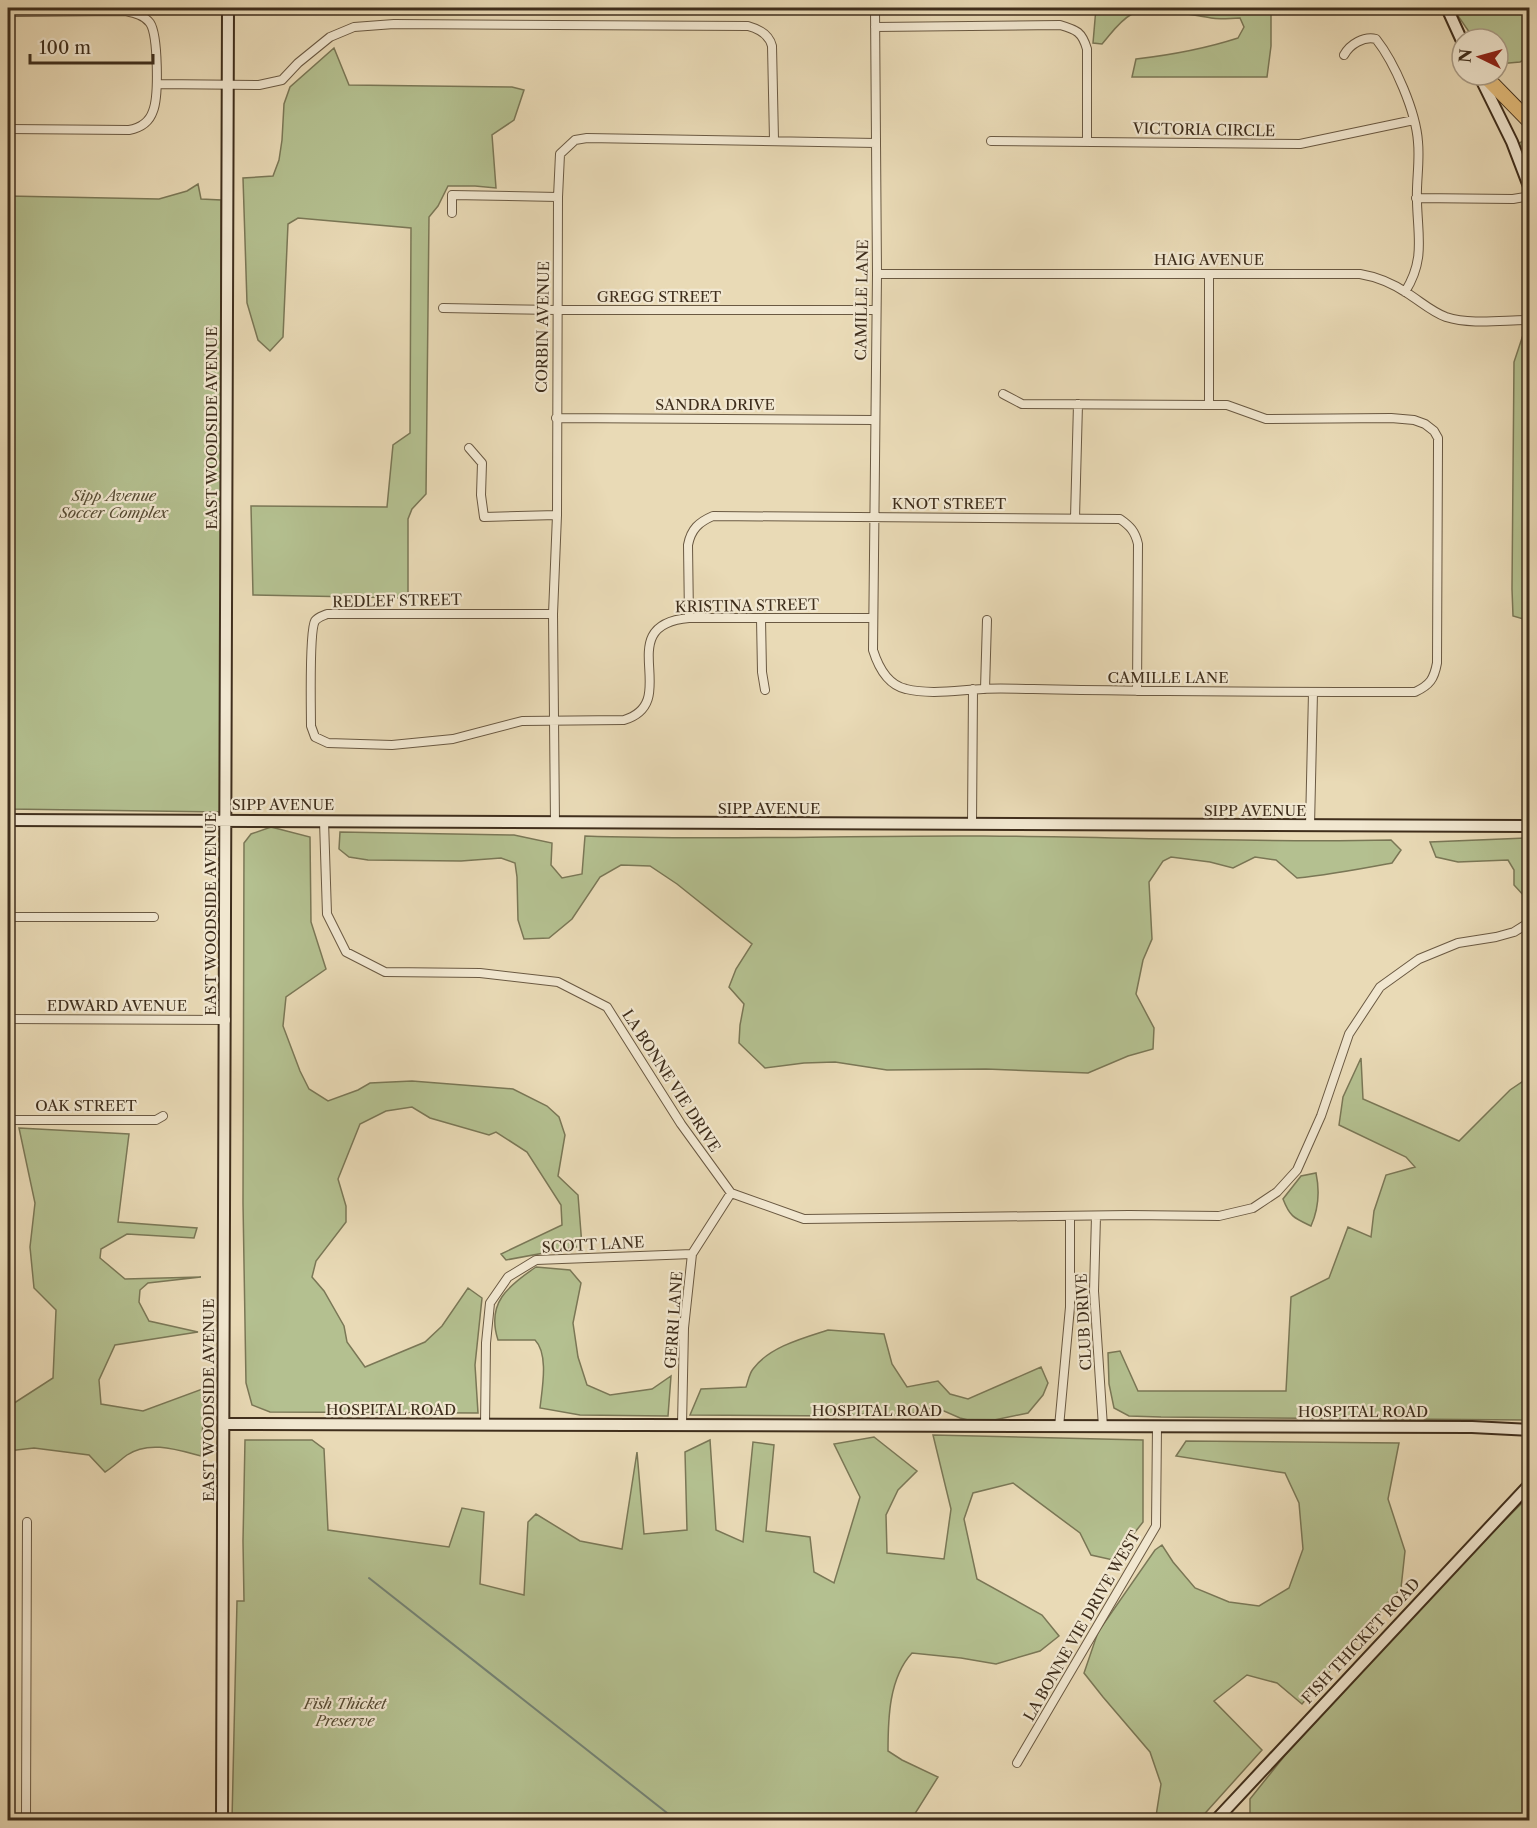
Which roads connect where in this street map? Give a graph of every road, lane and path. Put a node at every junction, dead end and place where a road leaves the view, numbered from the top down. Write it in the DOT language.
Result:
graph roads {
  1 [pos="228,8"];
  2 [pos="875,8"];
  3 [pos="1447,8"];
  4 [pos="8,12"];
  5 [pos="875,27"];
  6 [pos="1456,27"];
  7 [pos="1344,55"];
  8 [pos="157,84"];
  9 [pos="228,84"];
  10 [pos="1485,87"];
  11 [pos="1496,87"];
  12 [pos="1414,120"];
  13 [pos="1530,122"];
  14 [pos="8,129"];
  15 [pos="774,140"];
  16 [pos="992,141"];
  17 [pos="1088,141"];
  18 [pos="876,143"];
  19 [pos="1530,189"];
  20 [pos="1530,196"];
  21 [pos="558,197"];
  22 [pos="1416,198"];
  23 [pos="452,213"];
  24 [pos="877,274"];
  25 [pos="1209,274"];
  26 [pos="1405,292"];
  27 [pos="443,308"];
  28 [pos="557,310"];
  29 [pos="876,310"];
  30 [pos="1530,321"];
  31 [pos="1003,394"];
  32 [pos="1078,404"];
  33 [pos="1209,405"];
  34 [pos="556,418"];
  35 [pos="874,420"];
  36 [pos="469,448"];
  37 [pos="557,515"];
  38 [pos="876,517"];
  39 [pos="1076,518"];
  40 [pos="554,614"];
  41 [pos="689,618"];
  42 [pos="872,618"];
  43 [pos="761,619"];
  44 [pos="987,620"];
  45 [pos="985,688"];
  46 [pos="972,689"];
  47 [pos="765,690"];
  48 [pos="1137,691"];
  49 [pos="1313,692"];
  50 [pos="554,720"];
  51 [pos="8,820"];
  52 [pos="226,820"];
  53 [pos="324,820"];
  54 [pos="555,823"];
  55 [pos="972,824"];
  56 [pos="1310,826"];
  57 [pos="1530,826"];
  58 [pos="8,917"];
  59 [pos="153,917"];
  60 [pos="1530,922"];
  61 [pos="8,1019"];
  62 [pos="226,1020"];
  63 [pos="163,1116"];
  64 [pos="8,1120"];
  65 [pos="731,1193"];
  66 [pos="1070,1216"];
  67 [pos="1096,1216"];
  68 [pos="692,1254"];
  69 [pos="224,1424"];
  70 [pos="486,1425"];
  71 [pos="682,1425"];
  72 [pos="1059,1426"];
  73 [pos="1157,1426"];
  74 [pos="1103,1427"];
  75 [pos="1530,1430"];
  76 [pos="1530,1484"];
  77 [pos="27,1522"];
  78 [pos="1017,1763"];
  79 [pos="8,1818"];
  80 [pos="26,1819"];
  81 [pos="115,1821"];
  82 [pos="222,1821"];
  83 [pos="1216,1821"];
  1 -- 9 [label="street, EAST WOODSIDE AVENUE"];
  2 -- 5 [label="street, CAMILLE LANE"];
  3 -- 6 [label="street"];
  4 -- 8 [label="street"];
  5 -- 17 [label="street"];
  5 -- 18 [label="street, CAMILLE LANE"];
  7 -- 12 [label="street"];
  8 -- 9 [label="street"];
  8 -- 14 [label="street"];
  9 -- 15 [label="street"];
  9 -- 52 [label="street, EAST WOODSIDE AVENUE"];
  10 -- 19 [label="street"];
  11 -- 13 [label="highway"];
  12 -- 17 [label="street, VICTORIA CIRCLE"];
  12 -- 22 [label="street"];
  15 -- 18 [label="street, CORBIN AVENUE"];
  15 -- 21 [label="street, CORBIN AVENUE"];
  16 -- 17 [label="street, VICTORIA CIRCLE"];
  18 -- 24 [label="street, CAMILLE LANE"];
  20 -- 22 [label="street"];
  21 -- 23 [label="street"];
  21 -- 28 [label="street, CORBIN AVENUE"];
  22 -- 26 [label="street"];
  24 -- 25 [label="street, HAIG AVENUE"];
  24 -- 29 [label="street, CAMILLE LANE"];
  25 -- 26 [label="street, HAIG AVENUE"];
  25 -- 33 [label="street"];
  26 -- 30 [label="street, HAIG AVENUE"];
  27 -- 28 [label="street, GREGG STREET"];
  28 -- 29 [label="street, GREGG STREET"];
  28 -- 34 [label="street, CORBIN AVENUE"];
  29 -- 35 [label="street, CAMILLE LANE"];
  31 -- 32 [label="street, CAMILLE LANE"];
  32 -- 33 [label="street, CAMILLE LANE"];
  32 -- 39 [label="street"];
  33 -- 49 [label="street, CAMILLE LANE"];
  34 -- 35 [label="street, SANDRA DRIVE"];
  34 -- 37 [label="street, CORBIN AVENUE"];
  35 -- 38 [label="street, CAMILLE LANE"];
  36 -- 37 [label="street"];
  37 -- 40 [label="street, CORBIN AVENUE"];
  38 -- 39 [label="street, KNOT STREET"];
  38 -- 41 [label="street, KNOT STREET"];
  38 -- 42 [label="street, CAMILLE LANE"];
  39 -- 48 [label="street, KNOT STREET"];
  40 -- 50 [label="street, CORBIN AVENUE"];
  40 -- 50 [label="street, REDLEF STREET"];
  41 -- 43 [label="street, KRISTINA STREET"];
  41 -- 50 [label="street, KRISTINA STREET"];
  42 -- 43 [label="street, KRISTINA STREET"];
  42 -- 46 [label="street, CAMILLE LANE"];
  43 -- 47 [label="street"];
  44 -- 45 [label="street"];
  45 -- 46 [label="street, CAMILLE LANE"];
  45 -- 48 [label="street, CAMILLE LANE"];
  46 -- 55 [label="street"];
  48 -- 49 [label="street, CAMILLE LANE"];
  49 -- 56 [label="street"];
  50 -- 54 [label="street, CORBIN AVENUE"];
  51 -- 52 [label="street, SIPP AVENUE"];
  52 -- 53 [label="street, SIPP AVENUE"];
  52 -- 62 [label="street, EAST WOODSIDE AVENUE"];
  53 -- 54 [label="street, SIPP AVENUE"];
  53 -- 65 [label="street, LA BONNE VIE DRIVE"];
  54 -- 55 [label="street, SIPP AVENUE"];
  55 -- 56 [label="street, SIPP AVENUE"];
  56 -- 57 [label="street, SIPP AVENUE"];
  58 -- 59 [label="street"];
  60 -- 67 [label="street"];
  61 -- 62 [label="street, EDWARD AVENUE"];
  62 -- 69 [label="street, EAST WOODSIDE AVENUE"];
  63 -- 64 [label="street, OAK STREET"];
  65 -- 66 [label="street"];
  65 -- 68 [label="street, GERRI LANE"];
  66 -- 67 [label="street"];
  66 -- 72 [label="street"];
  67 -- 74 [label="street, CLUB DRIVE"];
  68 -- 70 [label="street, SCOTT LANE"];
  68 -- 71 [label="street, GERRI LANE"];
  69 -- 70 [label="street, HOSPITAL ROAD"];
  69 -- 82 [label="street, EAST WOODSIDE AVENUE"];
  70 -- 71 [label="street, HOSPITAL ROAD"];
  71 -- 72 [label="street, HOSPITAL ROAD"];
  72 -- 74 [label="street, HOSPITAL ROAD"];
  73 -- 74 [label="street, HOSPITAL ROAD"];
  73 -- 75 [label="street, HOSPITAL ROAD"];
  73 -- 78 [label="street, LA BONNE VIE DRIVE WEST"];
  76 -- 83 [label="street, FISH THICKET ROAD"];
  77 -- 80 [label="street"];
  79 -- 80 [label="street"];
  80 -- 81 [label="street"];
}
